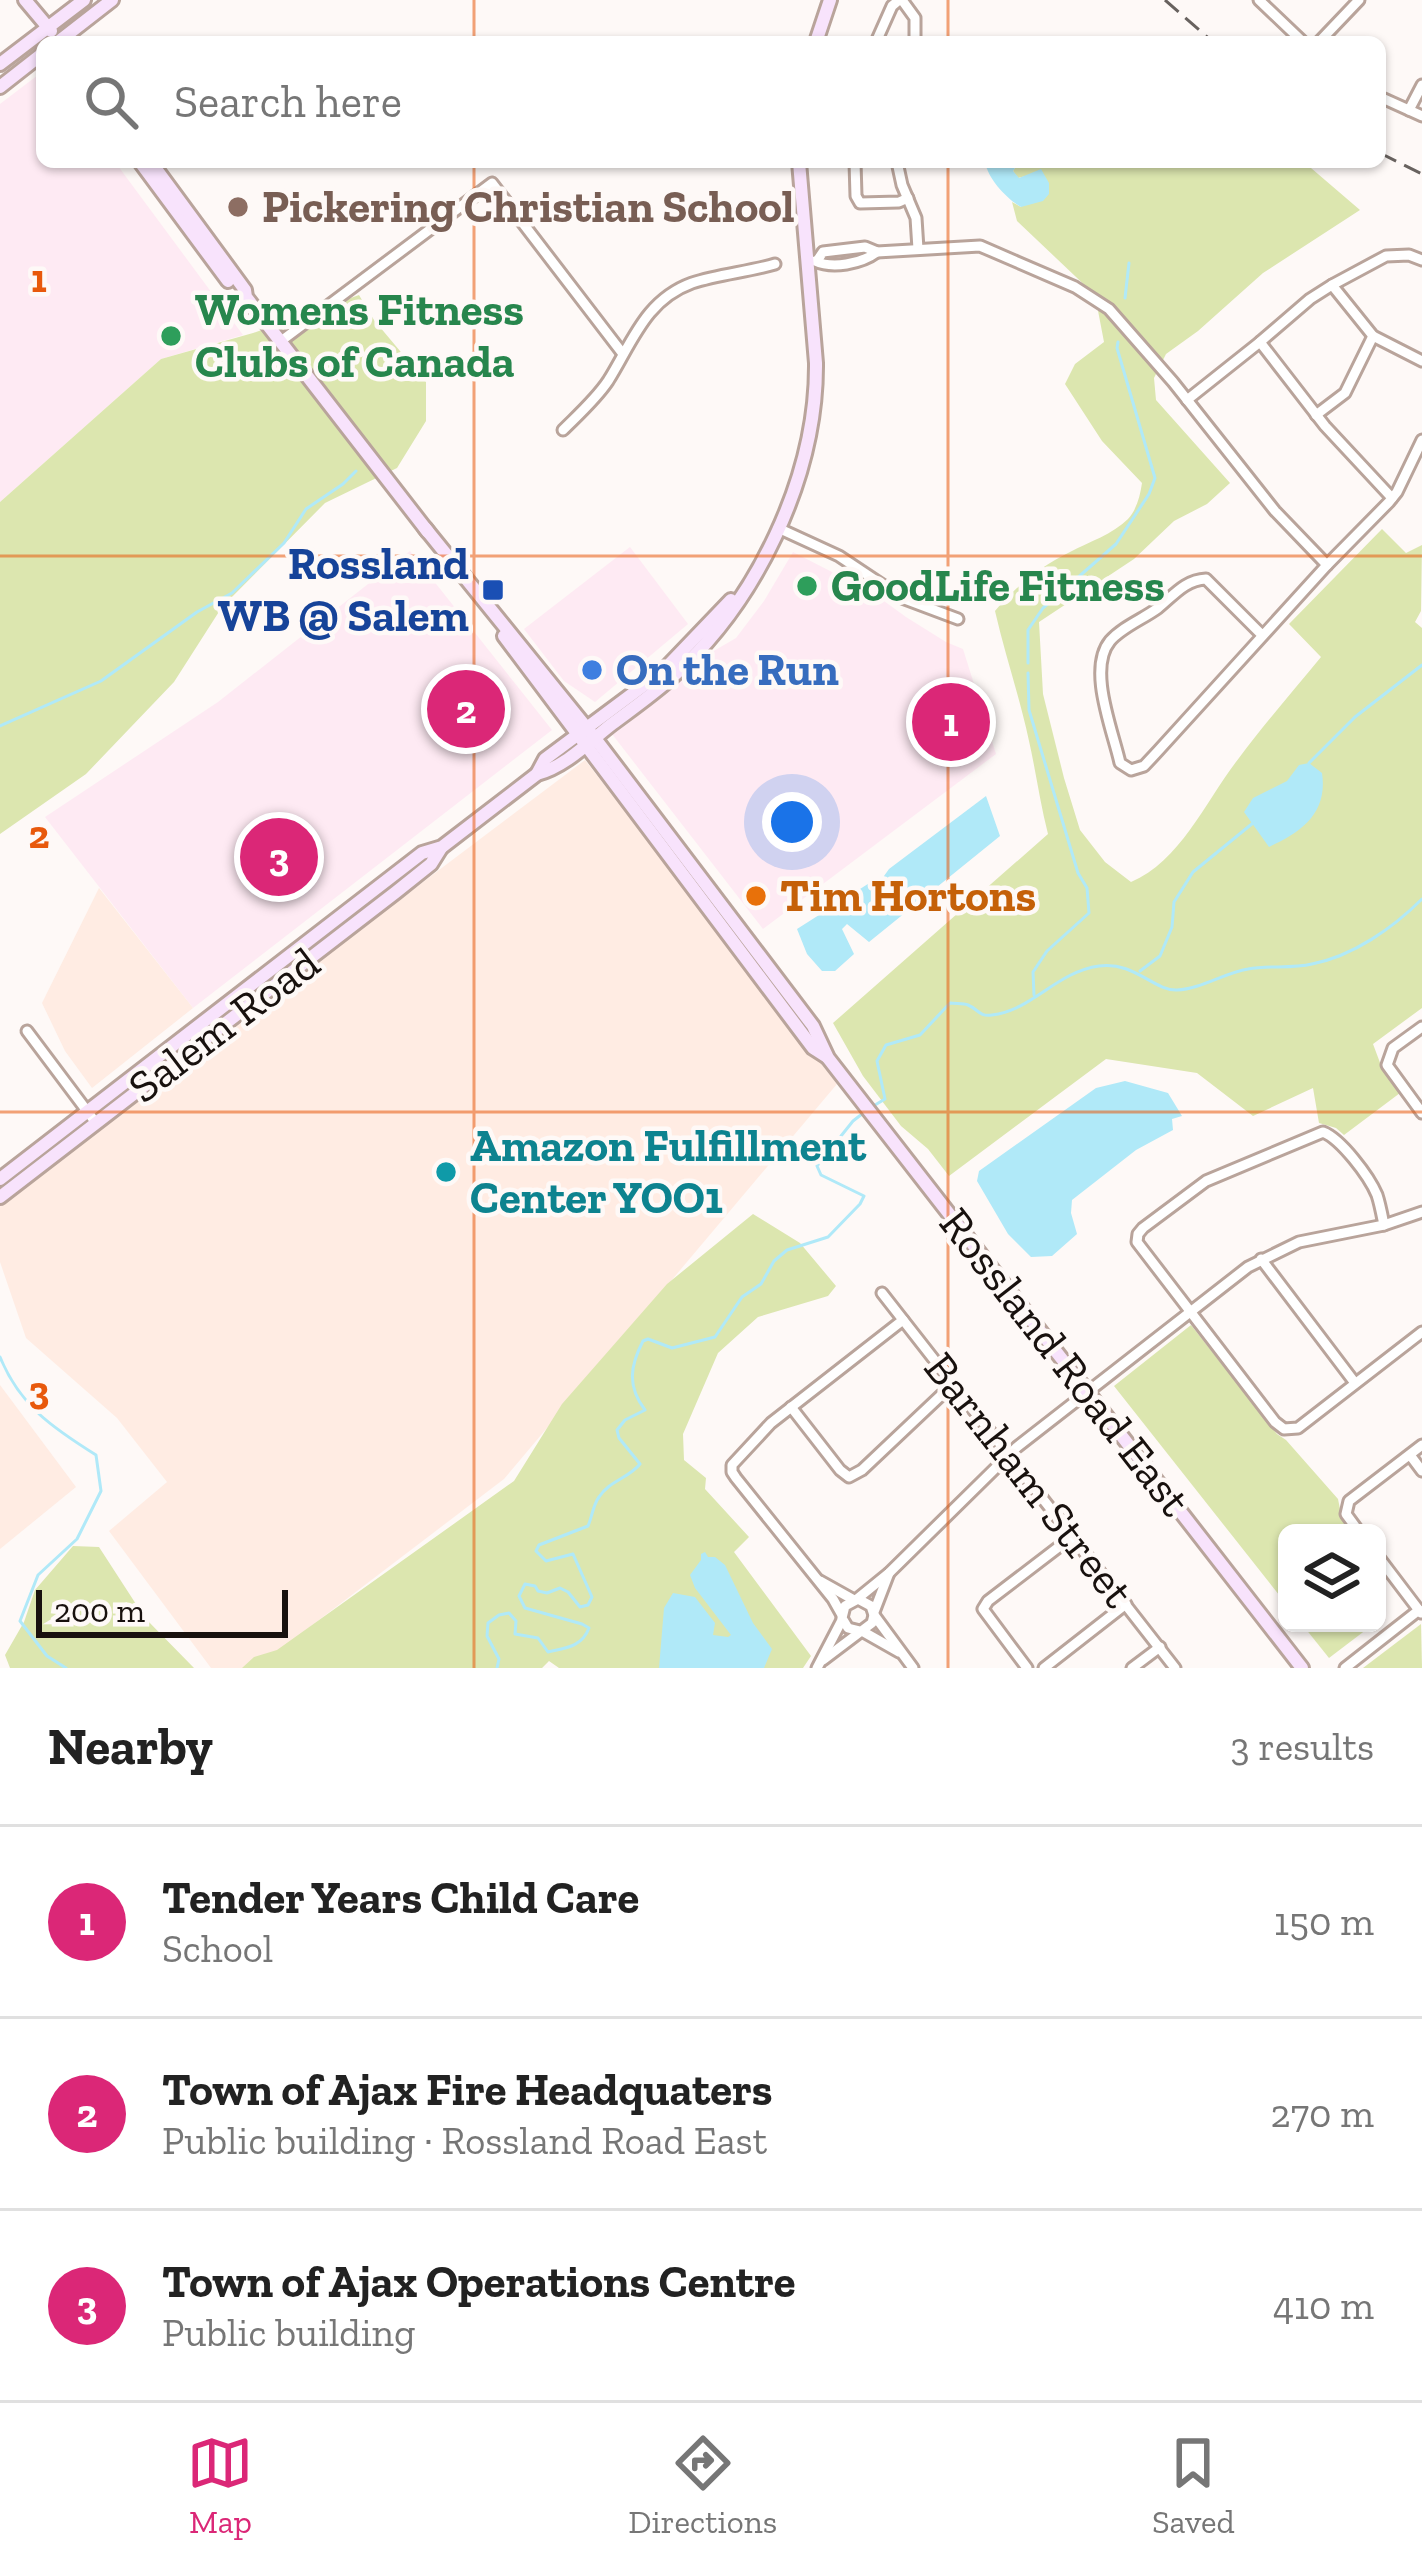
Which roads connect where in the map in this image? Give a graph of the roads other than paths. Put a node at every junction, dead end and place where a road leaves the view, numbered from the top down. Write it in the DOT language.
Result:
graph roads {
  1 [pos="25,0"];
  2 [pos="84,0"];
  3 [pos="112,0"];
  4 [pos="830,0"];
  5 [pos="901,0"];
  6 [pos="1258,0"];
  7 [pos="1359,0"];
  8 [pos="54,36"];
  9 [pos="58,36"];
  10 [pos="60,36"];
  11 [pos="818,36"];
  12 [pos="879,36"];
  13 [pos="915,36"];
  14 [pos="1297,36"];
  15 [pos="1325,36"];
  16 [pos="36,48"];
  17 [pos="36,59"];
  18 [pos="0,64"];
  19 [pos="1422,85"];
  20 [pos="0,87"];
  21 [pos="1386,100"];
  22 [pos="1408,110"];
  23 [pos="1422,116"];
  24 [pos="144,168"];
  25 [pos="155,168"];
  26 [pos="800,168"];
  27 [pos="855,168"];
  28 [pos="899,168"];
  29 [pos="908,198"];
  30 [pos="918,249"];
  31 [pos="1422,260"];
  32 [pos="812,262"];
  33 [pos="775,264"];
  34 [pos="1331,285"];
  35 [pos="246,297"];
  36 [pos="1373,336"];
  37 [pos="281,341"];
  38 [pos="1260,342"];
  39 [pos="622,354"];
  40 [pos="1422,361"];
  41 [pos="1187,400"];
  42 [pos="1316,415"];
  43 [pos="563,430"];
  44 [pos="1422,440"];
  45 [pos="1392,498"];
  46 [pos="778,528"];
  47 [pos="1327,565"];
  48 [pos="958,619"];
  49 [pos="1262,635"];
  50 [pos="585,736"];
  51 [pos="1422,1027"];
  52 [pos="27,1031"];
  53 [pos="1422,1113"];
  54 [pos="92,1117"];
  55 [pos="0,1179"];
  56 [pos="0,1197"];
  57 [pos="1422,1212"];
  58 [pos="1384,1226"];
  59 [pos="1261,1259"];
  60 [pos="882,1293"];
  61 [pos="1190,1312"];
  62 [pos="903,1320"];
  63 [pos="1422,1332"];
  64 [pos="1355,1383"];
  65 [pos="953,1384"];
  66 [pos="1088,1391"];
  67 [pos="791,1407"];
  68 [pos="1422,1445"];
  69 [pos="1009,1454"];
  70 [pos="1410,1455"];
  71 [pos="1422,1471"];
  72 [pos="1353,1524"];
  73 [pos="1073,1536"];
  74 [pos="1386,1568"];
  75 [pos="889,1573"];
  76 [pos="815,1579"];
  77 [pos="855,1600"];
  78 [pos="1126,1604"];
  79 [pos="1420,1612"];
  80 [pos="874,1614"];
  81 [pos="842,1617"];
  82 [pos="861,1631"];
  83 [pos="1160,1648"];
  84 [pos="901,1653"];
  85 [pos="820,1664"];
  86 [pos="914,1668"];
  87 [pos="1027,1668"];
  88 [pos="1044,1668"];
  89 [pos="1132,1668"];
  90 [pos="1175,1668"];
  91 [pos="1302,1668"];
  92 [pos="1345,1668"];
  1 -- 8 [label="main road"];
  2 -- 9 [label="main road"];
  3 -- 10 [label="main road"];
  4 -- 11 [label="main road"];
  5 -- 12 [label="street"];
  5 -- 13 [label="street"];
  6 -- 14 [label="street"];
  7 -- 15 [label="street"];
  16 -- 18 [label="main road"];
  17 -- 20 [label="main road"];
  19 -- 22 [label="street"];
  21 -- 22 [label="street"];
  22 -- 23 [label="street"];
  24 -- 35 [label="main road, Rossland Road East"];
  25 -- 35 [label="main road, Rossland Road East"];
  26 -- 32 [label="main road, Salem Road"];
  27 -- 29 [label="street"];
  28 -- 29 [label="street"];
  29 -- 30 [label="street"];
  30 -- 32 [label="street"];
  30 -- 41 [label="street"];
  31 -- 34 [label="street"];
  32 -- 46 [label="main road, Salem Road"];
  33 -- 39 [label="street"];
  34 -- 36 [label="street"];
  34 -- 38 [label="street"];
  35 -- 37 [label="main road, Rossland Road East"];
  36 -- 40 [label="street"];
  36 -- 42 [label="street"];
  37 -- 39 [label="street"];
  37 -- 50 [label="main road, Rossland Road East"];
  38 -- 41 [label="street"];
  38 -- 42 [label="street"];
  39 -- 43 [label="street"];
  41 -- 47 [label="street"];
  42 -- 45 [label="street"];
  44 -- 45 [label="street"];
  45 -- 47 [label="street"];
  46 -- 48 [label="street"];
  46 -- 50 [label="main road, Salem Road"];
  47 -- 49 [label="street"];
  49 -- 49 [label="street"];
  50 -- 54 [label="main road, Salem Road"];
  50 -- 66 [label="main road, Rossland Road East"];
  51 -- 53 [label="street"];
  52 -- 54 [label="street"];
  54 -- 55 [label="main road, Salem Road"];
  54 -- 56 [label="main road, Salem Road"];
  57 -- 58 [label="street"];
  58 -- 59 [label="street"];
  58 -- 61 [label="street"];
  59 -- 61 [label="street"];
  59 -- 64 [label="street"];
  60 -- 62 [label="street, Barnham Street"];
  61 -- 64 [label="street"];
  61 -- 66 [label="street"];
  62 -- 65 [label="street, Barnham Street"];
  62 -- 67 [label="street"];
  63 -- 64 [label="street"];
  65 -- 67 [label="street"];
  65 -- 69 [label="street, Barnham Street"];
  66 -- 69 [label="street"];
  66 -- 91 [label="main road, Rossland Road East"];
  67 -- 76 [label="street"];
  68 -- 70 [label="street"];
  69 -- 73 [label="street, Barnham Street"];
  69 -- 75 [label="street"];
  70 -- 71 [label="street"];
  70 -- 72 [label="street"];
  73 -- 78 [label="street, Barnham Street"];
  73 -- 87 [label="street"];
  74 -- 79 [label="street"];
  75 -- 77 [label="street"];
  75 -- 80 [label="street"];
  76 -- 77 [label="street"];
  76 -- 81 [label="street"];
  77 -- 80 [label="street"];
  77 -- 81 [label="street"];
  78 -- 83 [label="street, Barnham Street"];
  78 -- 88 [label="street"];
  79 -- 92 [label="street"];
  80 -- 82 [label="street"];
  80 -- 84 [label="street"];
  81 -- 82 [label="street"];
  81 -- 85 [label="street"];
  82 -- 84 [label="street"];
  82 -- 85 [label="street"];
  83 -- 89 [label="street"];
  83 -- 90 [label="street, Barnham Street"];
  84 -- 86 [label="street"];
}
